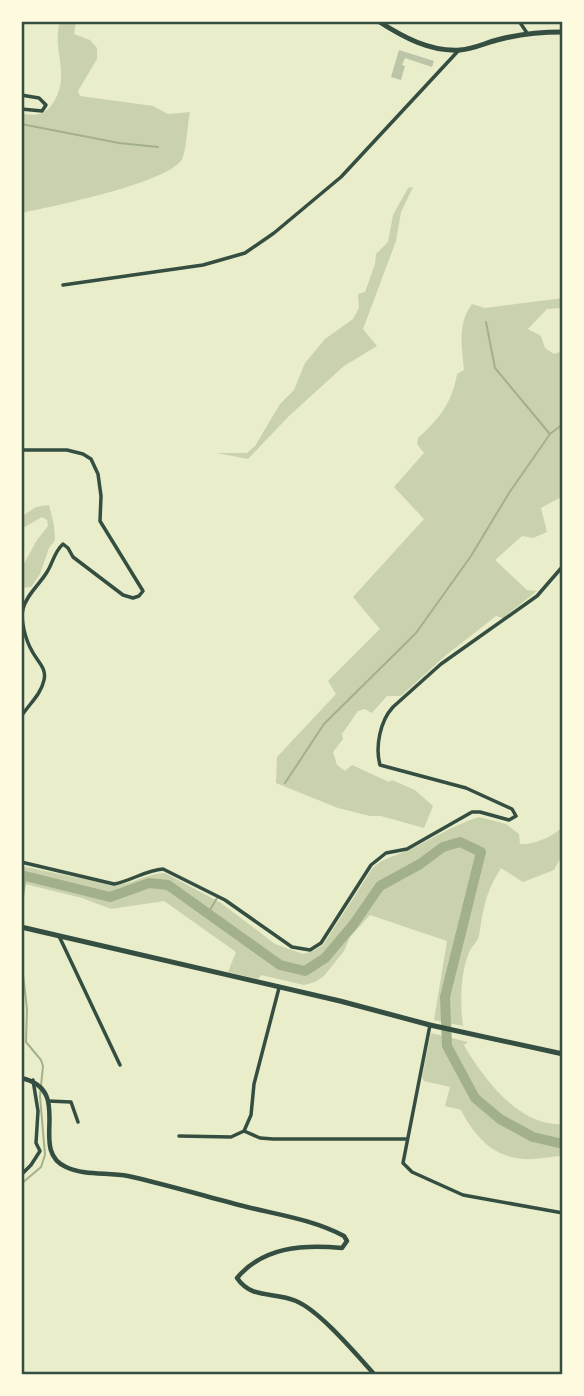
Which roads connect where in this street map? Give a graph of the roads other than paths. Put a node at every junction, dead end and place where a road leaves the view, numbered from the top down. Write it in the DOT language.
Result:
graph roads {
  1 [pos="378,21"];
  2 [pos="519,21"];
  3 [pos="563,32"];
  4 [pos="527,33"];
  5 [pos="459,50"];
  6 [pos="21,94"];
  7 [pos="21,109"];
  8 [pos="63,285"];
  9 [pos="21,450"];
  10 [pos="563,566"];
  11 [pos="21,717"];
  12 [pos="21,862"];
  13 [pos="22,928"];
  14 [pos="59,936"];
  15 [pos="279,988"];
  16 [pos="431,1025"];
  17 [pos="562,1052"];
  18 [pos="120,1065"];
  19 [pos="21,1078"];
  20 [pos="35,1082"];
  21 [pos="48,1101"];
  22 [pos="78,1122"];
  23 [pos="244,1130"];
  24 [pos="179,1136"];
  25 [pos="407,1139"];
  26 [pos="21,1175"];
  27 [pos="563,1213"];
  28 [pos="375,1375"];
  1 -- 5 [label="main road"];
  2 -- 4 [label="street"];
  3 -- 4 [label="main road"];
  4 -- 5 [label="main road"];
  5 -- 8 [label="street"];
  6 -- 7 [label="street"];
  9 -- 11 [label="street"];
  10 -- 12 [label="street"];
  13 -- 14 [label="main road"];
  14 -- 15 [label="main road"];
  14 -- 18 [label="street"];
  15 -- 16 [label="main road"];
  15 -- 23 [label="street"];
  16 -- 17 [label="main road"];
  16 -- 25 [label="street"];
  19 -- 20 [label="street"];
  20 -- 21 [label="street"];
  20 -- 26 [label="street"];
  21 -- 22 [label="street"];
  21 -- 28 [label="street"];
  23 -- 24 [label="street"];
  23 -- 25 [label="street"];
  25 -- 27 [label="street"];
}
